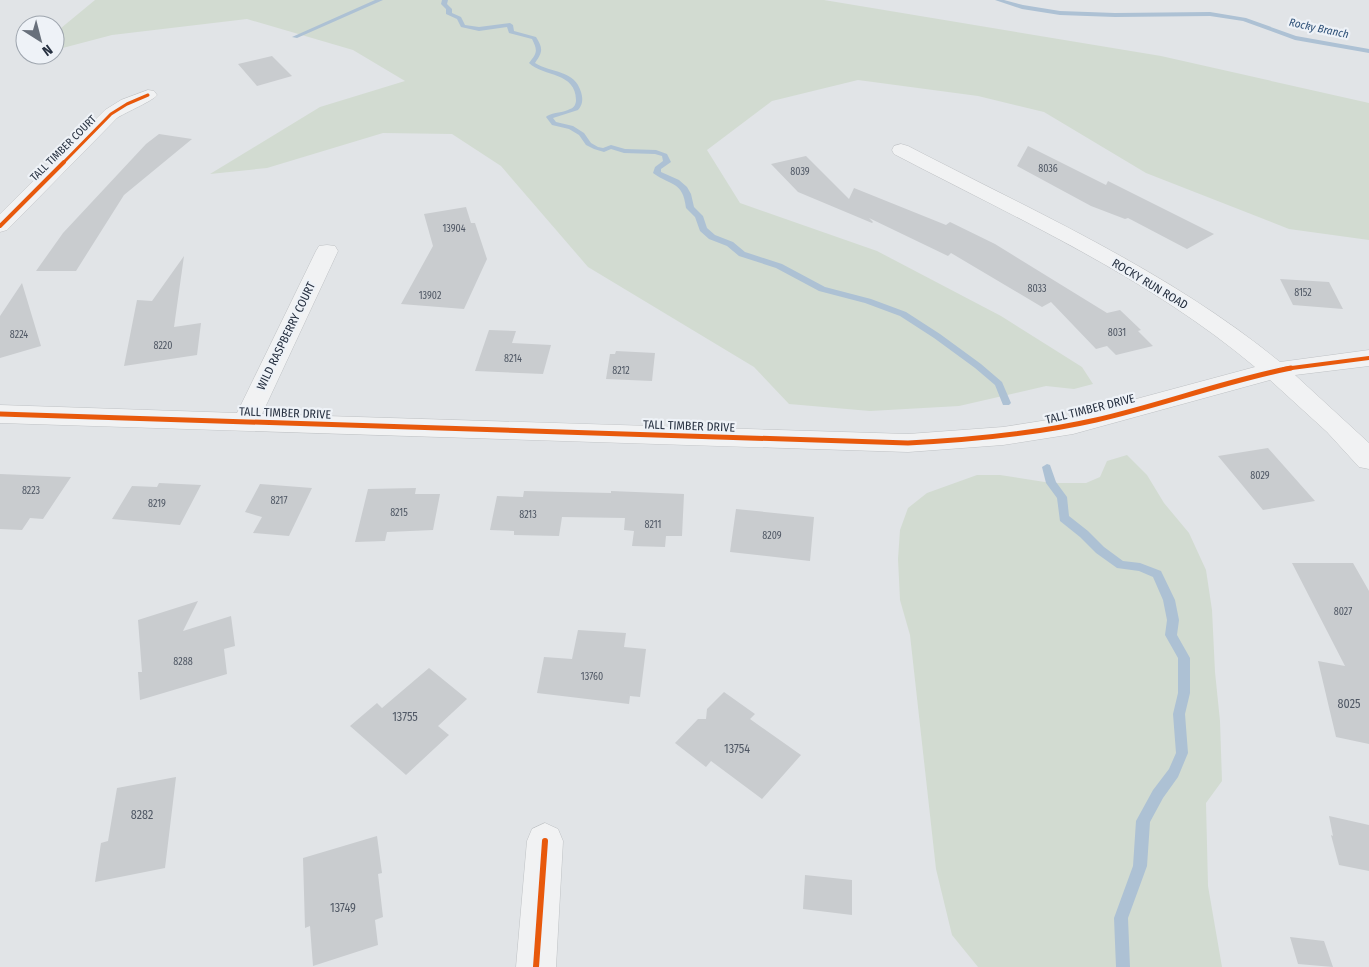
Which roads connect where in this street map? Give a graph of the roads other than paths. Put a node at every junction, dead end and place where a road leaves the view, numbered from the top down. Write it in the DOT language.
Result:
graph roads {
  1 [pos="148,95"];
  2 [pos="901,150"];
  3 [pos="0,226"];
  4 [pos="327,251"];
  5 [pos="1369,358"];
  6 [pos="1275,370"];
  7 [pos="0,414"];
  8 [pos="245,422"];
  9 [pos="1369,460"];
  10 [pos="545,841"];
  11 [pos="536,967"];
  1 -- 3 [label="street, TALL TIMBER COURT"];
  2 -- 6 [label="street, ROCKY RUN ROAD"];
  4 -- 8 [label="street, WILD RASPBERRY COURT"];
  5 -- 6 [label="street, TALL TIMBER DRIVE"];
  6 -- 8 [label="street, TALL TIMBER DRIVE"];
  6 -- 9 [label="street, ROCKY RUN ROAD"];
  7 -- 8 [label="street, TALL TIMBER DRIVE"];
  10 -- 11 [label="street"];
}
